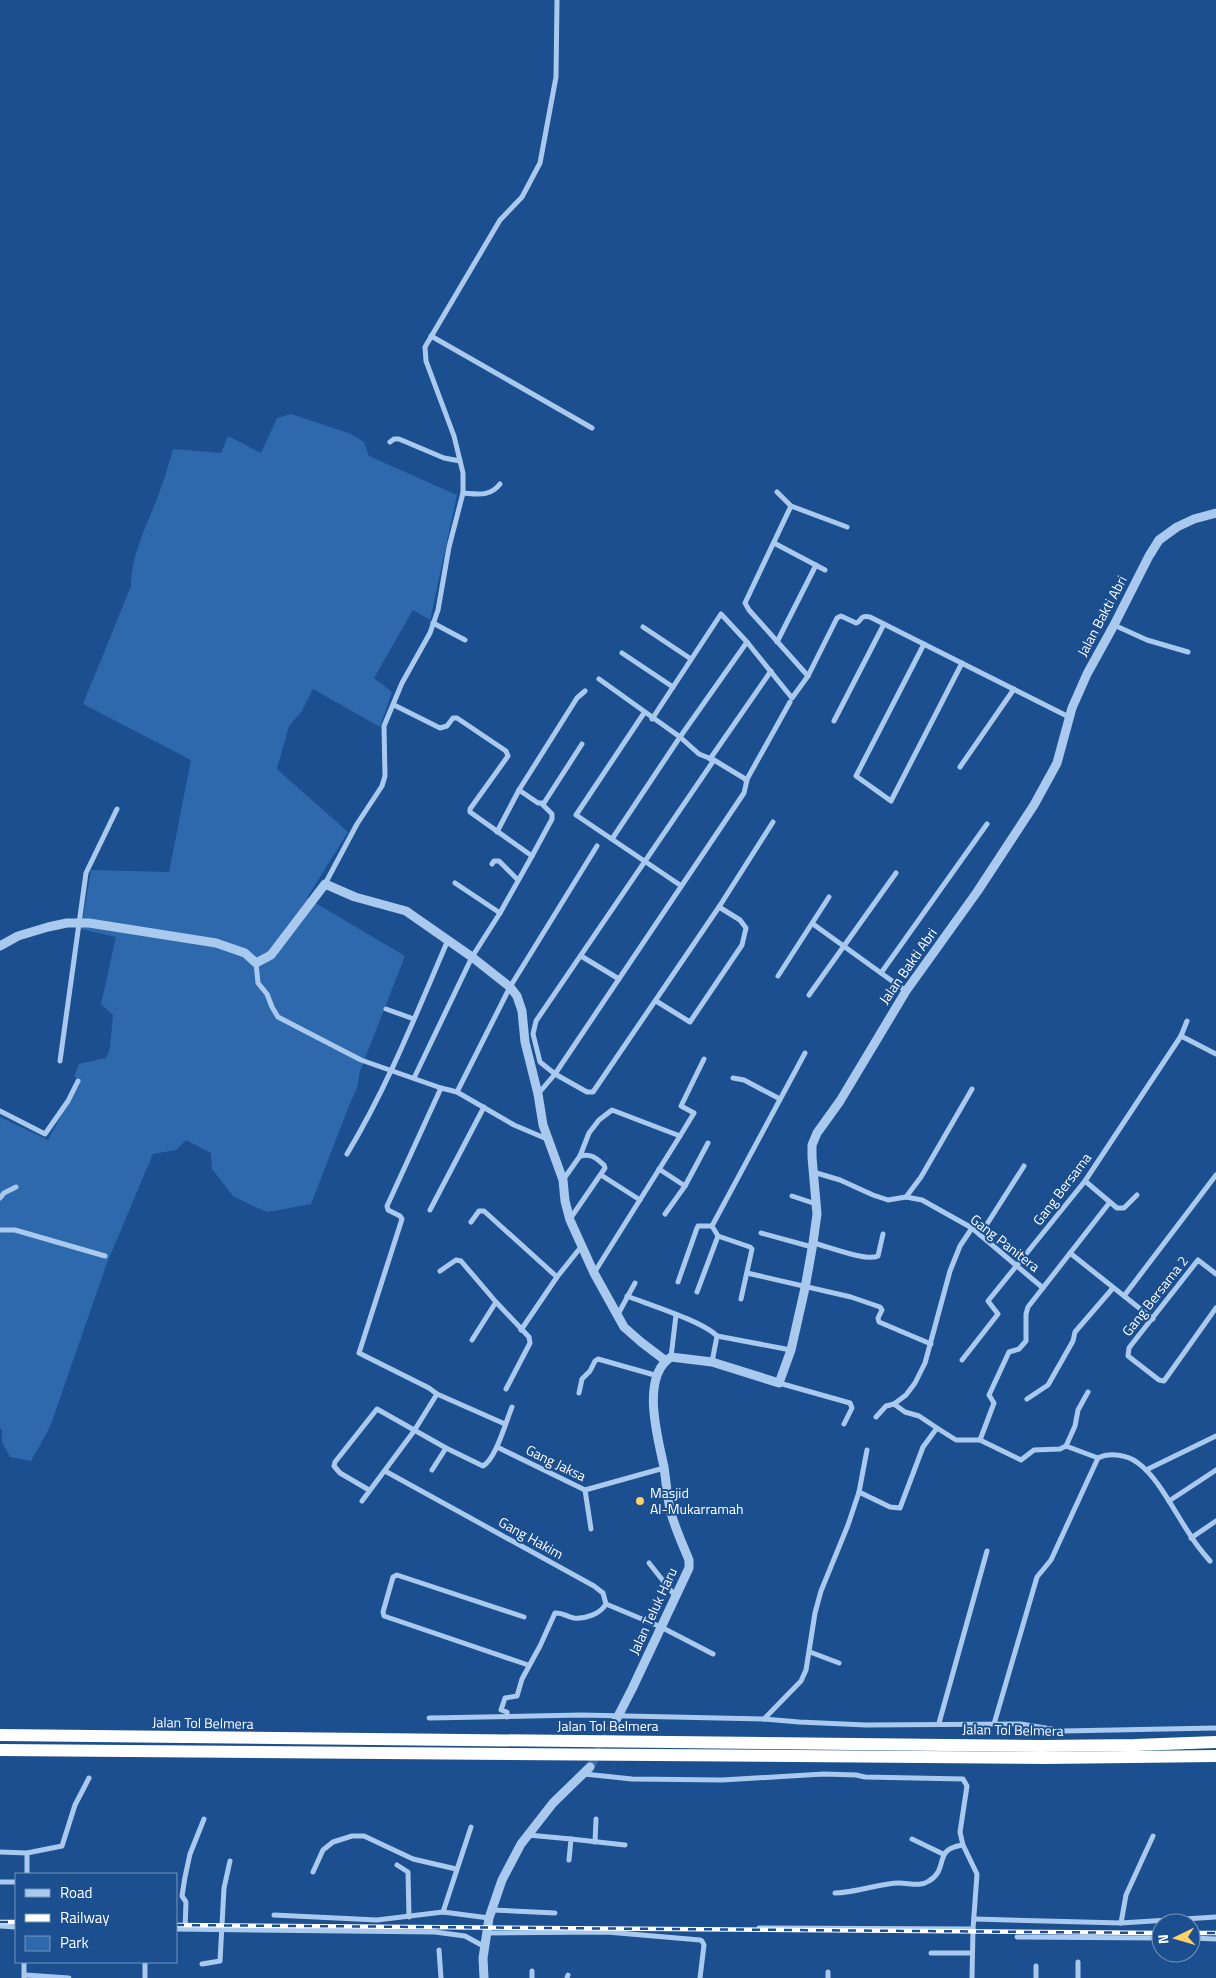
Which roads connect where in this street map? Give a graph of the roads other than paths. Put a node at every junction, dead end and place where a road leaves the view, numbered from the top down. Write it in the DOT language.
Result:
graph roads {
  1 [pos="557,0"];
  2 [pos="431,336"];
  3 [pos="592,428"];
  4 [pos="390,442"];
  5 [pos="460,461"];
  6 [pos="500,484"];
  7 [pos="777,492"];
  8 [pos="463,493"];
  9 [pos="791,506"];
  10 [pos="1216,513"];
  11 [pos="847,527"];
  12 [pos="774,543"];
  13 [pos="816,565"];
  14 [pos="825,570"];
  15 [pos="433,623"];
  16 [pos="884,624"];
  17 [pos="1114,625"];
  18 [pos="643,627"];
  19 [pos="465,640"];
  20 [pos="747,642"];
  21 [pos="777,642"];
  22 [pos="924,644"];
  23 [pos="622,652"];
  24 [pos="1188,652"];
  25 [pos="691,659"];
  26 [pos="962,663"];
  27 [pos="770,671"];
  28 [pos="808,676"];
  29 [pos="599,680"];
  30 [pos="673,687"];
  31 [pos="1014,689"];
  32 [pos="585,691"];
  33 [pos="790,702"];
  34 [pos="394,705"];
  35 [pos="644,713"];
  36 [pos="1069,717"];
  37 [pos="652,719"];
  38 [pos="834,721"];
  39 [pos="680,737"];
  40 [pos="582,744"];
  41 [pos="712,759"];
  42 [pos="960,767"];
  43 [pos="746,781"];
  44 [pos="520,790"];
  45 [pos="542,804"];
  46 [pos="117,809"];
  47 [pos="773,822"];
  48 [pos="987,824"];
  49 [pos="497,832"];
  50 [pos="612,839"];
  51 [pos="597,846"];
  52 [pos="532,856"];
  53 [pos="645,862"];
  54 [pos="492,864"];
  55 [pos="896,873"];
  56 [pos="518,880"];
  57 [pos="455,882"];
  58 [pos="325,884"];
  59 [pos="680,885"];
  60 [pos="829,898"];
  61 [pos="719,907"];
  62 [pos="500,913"];
  63 [pos="79,922"];
  64 [pos="813,924"];
  65 [pos="448,940"];
  66 [pos="0,946"];
  67 [pos="844,946"];
  68 [pos="581,956"];
  69 [pos="472,957"];
  70 [pos="256,963"];
  71 [pos="881,973"];
  72 [pos="778,976"];
  73 [pos="619,979"];
  74 [pos="510,988"];
  75 [pos="906,991"];
  76 [pos="809,995"];
  77 [pos="656,1001"];
  78 [pos="386,1009"];
  79 [pos="414,1019"];
  80 [pos="1187,1021"];
  81 [pos="1181,1036"];
  82 [pos="805,1053"];
  83 [pos="1216,1054"];
  84 [pos="704,1058"];
  85 [pos="60,1061"];
  86 [pos="390,1071"];
  87 [pos="555,1074"];
  88 [pos="414,1078"];
  89 [pos="733,1078"];
  90 [pos="78,1081"];
  91 [pos="441,1088"];
  92 [pos="972,1088"];
  93 [pos="457,1092"];
  94 [pos="538,1094"];
  95 [pos="780,1099"];
  96 [pos="484,1107"];
  97 [pos="0,1111"];
  98 [pos="680,1136"];
  99 [pos="547,1139"];
  100 [pos="708,1143"];
  101 [pos="347,1154"];
  102 [pos="580,1156"];
  103 [pos="1024,1166"];
  104 [pos="659,1169"];
  105 [pos="812,1172"];
  106 [pos="601,1175"];
  107 [pos="1216,1175"];
  108 [pos="562,1180"];
  109 [pos="1085,1180"];
  110 [pos="686,1186"];
  111 [pos="16,1187"];
  112 [pos="1137,1195"];
  113 [pos="792,1196"];
  114 [pos="906,1197"];
  115 [pos="0,1198"];
  116 [pos="640,1200"];
  117 [pos="1110,1202"];
  118 [pos="816,1204"];
  119 [pos="430,1210"];
  120 [pos="665,1214"];
  121 [pos="570,1220"];
  122 [pos="471,1222"];
  123 [pos="712,1226"];
  124 [pos="972,1228"];
  125 [pos="0,1230"];
  126 [pos="761,1233"];
  127 [pos="883,1234"];
  128 [pos="980,1235"];
  129 [pos="718,1236"];
  130 [pos="813,1245"];
  131 [pos="582,1247"];
  132 [pos="1070,1253"];
  133 [pos="105,1256"];
  134 [pos="1017,1266"];
  135 [pos="440,1272"];
  136 [pos="594,1273"];
  137 [pos="748,1273"];
  138 [pos="1216,1274"];
  139 [pos="557,1277"];
  140 [pos="678,1282"];
  141 [pos="635,1283"];
  142 [pos="805,1288"];
  143 [pos="1043,1288"];
  144 [pos="1113,1288"];
  145 [pos="697,1292"];
  146 [pos="627,1296"];
  147 [pos="1124,1296"];
  148 [pos="741,1299"];
  149 [pos="496,1302"];
  150 [pos="1215,1312"];
  151 [pos="676,1315"];
  152 [pos="617,1317"];
  153 [pos="1153,1319"];
  154 [pos="521,1330"];
  155 [pos="717,1336"];
  156 [pos="472,1340"];
  157 [pos="931,1344"];
  158 [pos="791,1350"];
  159 [pos="668,1359"];
  160 [pos="962,1360"];
  161 [pos="712,1362"];
  162 [pos="658,1376"];
  163 [pos="779,1383"];
  164 [pos="506,1389"];
  165 [pos="1088,1392"];
  166 [pos="579,1393"];
  167 [pos="437,1394"];
  168 [pos="1027,1399"];
  169 [pos="894,1404"];
  170 [pos="512,1407"];
  171 [pos="876,1418"];
  172 [pos="505,1424"];
  173 [pos="844,1424"];
  174 [pos="937,1428"];
  175 [pos="414,1431"];
  176 [pos="1216,1436"];
  177 [pos="980,1440"];
  178 [pos="1066,1446"];
  179 [pos="497,1447"];
  180 [pos="446,1448"];
  181 [pos="867,1450"];
  182 [pos="1098,1458"];
  183 [pos="664,1468"];
  184 [pos="385,1470"];
  185 [pos="432,1470"];
  186 [pos="1146,1470"];
  187 [pos="1216,1470"];
  188 [pos="369,1490"];
  189 [pos="585,1490"];
  190 [pos="859,1492"];
  191 [pos="362,1500"];
  192 [pos="1169,1501"];
  193 [pos="1216,1521"];
  194 [pos="591,1529"];
  195 [pos="1192,1538"];
  196 [pos="987,1551"];
  197 [pos="1210,1561"];
  198 [pos="649,1563"];
  199 [pos="676,1598"];
  200 [pos="606,1604"];
  201 [pos="524,1617"];
  202 [pos="661,1627"];
  203 [pos="810,1652"];
  204 [pos="714,1654"];
  205 [pos="839,1663"];
  206 [pos="528,1665"];
  207 [pos="507,1717"];
  208 [pos="429,1718"];
  209 [pos="764,1719"];
  210 [pos="616,1720"];
  211 [pos="940,1724"];
  212 [pos="994,1724"];
  213 [pos="1216,1728"];
  214 [pos="0,1735"];
  215 [pos="1216,1742"];
  216 [pos="0,1750"];
  217 [pos="1216,1756"];
  218 [pos="587,1770"];
  219 [pos="89,1778"];
  220 [pos="204,1819"];
  221 [pos="596,1819"];
  222 [pos="471,1827"];
  223 [pos="528,1835"];
  224 [pos="1153,1836"];
  225 [pos="571,1839"];
  226 [pos="912,1839"];
  227 [pos="595,1842"];
  228 [pos="625,1844"];
  229 [pos="963,1845"];
  230 [pos="0,1852"];
  231 [pos="27,1853"];
  232 [pos="943,1854"];
  233 [pos="569,1860"];
  234 [pos="230,1861"];
  235 [pos="397,1865"];
  236 [pos="456,1868"];
  237 [pos="313,1872"];
  238 [pos="26,1873"];
  239 [pos="0,1882"];
  240 [pos="15,1882"];
  241 [pos="835,1893"];
  242 [pos="443,1912"];
  243 [pos="555,1912"];
  244 [pos="491,1914"];
  245 [pos="274,1915"];
  246 [pos="409,1917"];
  247 [pos="1216,1918"];
  248 [pos="974,1919"];
  249 [pos="1121,1922"];
  250 [pos="0,1926"];
  251 [pos="15,1927"];
  252 [pos="758,1928"];
  253 [pos="178,1929"];
  254 [pos="186,1929"];
  255 [pos="221,1929"];
  256 [pos="973,1929"];
  257 [pos="488,1934"];
  258 [pos="1017,1937"];
  259 [pos="1151,1938"];
  260 [pos="1201,1938"];
  261 [pos="1216,1939"];
  262 [pos="484,1948"];
  263 [pos="439,1950"];
  264 [pos="931,1953"];
  265 [pos="972,1953"];
  266 [pos="1078,1962"];
  267 [pos="24,1963"];
  268 [pos="145,1963"];
  269 [pos="202,1964"];
  270 [pos="1036,1966"];
  271 [pos="532,1971"];
  272 [pos="24,1977"];
  273 [pos="69,1978"];
  274 [pos="145,1978"];
  275 [pos="441,1978"];
  276 [pos="484,1978"];
  277 [pos="532,1978"];
  278 [pos="700,1978"];
  279 [pos="972,1978"];
  280 [pos="1036,1978"];
  281 [pos="1078,1978"];
  1 -- 2 [label="street"];
  2 -- 3 [label="street"];
  2 -- 5 [label="street"];
  4 -- 5 [label="street"];
  5 -- 8 [label="street"];
  6 -- 8 [label="street"];
  7 -- 9 [label="street"];
  8 -- 15 [label="street"];
  9 -- 11 [label="street"];
  9 -- 12 [label="street"];
  10 -- 17 [label="street, Jalan Bakti Abri"];
  12 -- 13 [label="street"];
  12 -- 21 [label="street"];
  13 -- 14 [label="street"];
  13 -- 21 [label="street"];
  15 -- 19 [label="street"];
  15 -- 34 [label="street"];
  16 -- 22 [label="street"];
  16 -- 28 [label="street"];
  16 -- 38 [label="street"];
  17 -- 24 [label="street"];
  17 -- 36 [label="street, Jalan Bakti Abri"];
  18 -- 25 [label="street"];
  20 -- 25 [label="street"];
  20 -- 27 [label="street"];
  20 -- 39 [label="street"];
  21 -- 28 [label="street"];
  22 -- 26 [label="street"];
  22 -- 26 [label="street"];
  23 -- 30 [label="street"];
  25 -- 30 [label="street"];
  26 -- 31 [label="street"];
  27 -- 28 [label="street"];
  27 -- 41 [label="street"];
  29 -- 35 [label="street"];
  30 -- 37 [label="street"];
  31 -- 36 [label="street"];
  31 -- 42 [label="street"];
  32 -- 44 [label="street"];
  33 -- 43 [label="street"];
  34 -- 49 [label="street"];
  34 -- 58 [label="street"];
  35 -- 37 [label="street"];
  35 -- 50 [label="street"];
  36 -- 75 [label="street, Jalan Bakti Abri"];
  37 -- 39 [label="street"];
  39 -- 41 [label="street"];
  39 -- 50 [label="street"];
  40 -- 45 [label="street"];
  41 -- 43 [label="street"];
  41 -- 53 [label="street"];
  43 -- 59 [label="street"];
  44 -- 45 [label="street"];
  44 -- 49 [label="street"];
  45 -- 52 [label="street"];
  46 -- 63 [label="street"];
  47 -- 61 [label="street"];
  48 -- 71 [label="street"];
  49 -- 52 [label="street"];
  50 -- 53 [label="street"];
  51 -- 74 [label="street"];
  52 -- 56 [label="street"];
  53 -- 59 [label="street"];
  53 -- 68 [label="street"];
  54 -- 56 [label="street"];
  55 -- 67 [label="street"];
  56 -- 62 [label="street"];
  57 -- 62 [label="street"];
  58 -- 65 [label="street"];
  58 -- 70 [label="street"];
  59 -- 73 [label="street"];
  60 -- 64 [label="street"];
  61 -- 77 [label="street"];
  61 -- 77 [label="street"];
  62 -- 69 [label="street"];
  63 -- 66 [label="street"];
  63 -- 70 [label="street"];
  63 -- 85 [label="street"];
  64 -- 67 [label="street"];
  64 -- 72 [label="street"];
  65 -- 69 [label="street"];
  65 -- 79 [label="street"];
  67 -- 71 [label="street"];
  67 -- 76 [label="street"];
  68 -- 73 [label="street"];
  68 -- 87 [label="street"];
  69 -- 74 [label="street"];
  69 -- 88 [label="street"];
  70 -- 86 [label="street"];
  71 -- 75 [label="street"];
  73 -- 87 [label="street"];
  74 -- 93 [label="street"];
  74 -- 94 [label="street"];
  75 -- 105 [label="street, Jalan Bakti Abri"];
  77 -- 87 [label="street"];
  78 -- 79 [label="street"];
  79 -- 86 [label="street"];
  80 -- 81 [label="street, Gang Bersama"];
  81 -- 83 [label="street"];
  81 -- 109 [label="street, Gang Bersama"];
  82 -- 95 [label="street"];
  84 -- 98 [label="street"];
  86 -- 88 [label="street"];
  86 -- 101 [label="street"];
  87 -- 94 [label="street"];
  88 -- 91 [label="street"];
  89 -- 95 [label="street"];
  90 -- 97 [label="street"];
  91 -- 93 [label="street"];
  91 -- 167 [label="street"];
  92 -- 114 [label="street"];
  93 -- 96 [label="street"];
  94 -- 99 [label="street"];
  95 -- 123 [label="street"];
  96 -- 99 [label="street"];
  96 -- 119 [label="street"];
  98 -- 102 [label="street"];
  98 -- 104 [label="street"];
  99 -- 108 [label="street"];
  100 -- 110 [label="street"];
  102 -- 106 [label="street"];
  102 -- 108 [label="street"];
  103 -- 128 [label="street"];
  104 -- 110 [label="street"];
  104 -- 116 [label="street"];
  105 -- 114 [label="street, Gang Panitera"];
  105 -- 118 [label="street, Jalan Bakti Abri"];
  106 -- 116 [label="street"];
  106 -- 121 [label="street"];
  107 -- 147 [label="street"];
  108 -- 121 [label="street"];
  109 -- 117 [label="street"];
  109 -- 134 [label="street, Gang Bersama"];
  110 -- 120 [label="street"];
  111 -- 115 [label="street"];
  112 -- 117 [label="street"];
  113 -- 118 [label="street"];
  114 -- 124 [label="street, Gang Panitera"];
  116 -- 136 [label="street"];
  117 -- 132 [label="street"];
  118 -- 130 [label="street, Jalan Bakti Abri"];
  121 -- 131 [label="street"];
  122 -- 139 [label="street"];
  123 -- 129 [label="street"];
  123 -- 140 [label="street"];
  124 -- 128 [label="street, Gang Panitera"];
  124 -- 157 [label="street"];
  125 -- 133 [label="street"];
  126 -- 130 [label="street"];
  127 -- 130 [label="street"];
  128 -- 134 [label="street, Gang Panitera"];
  129 -- 137 [label="street"];
  129 -- 145 [label="street"];
  130 -- 142 [label="street, Jalan Bakti Abri"];
  131 -- 136 [label="street"];
  131 -- 139 [label="street"];
  132 -- 143 [label="street"];
  132 -- 144 [label="street"];
  134 -- 143 [label="street, Gang Panitera"];
  134 -- 160 [label="street, Gang Bersama"];
  135 -- 149 [label="street"];
  136 -- 152 [label="street"];
  137 -- 142 [label="street"];
  137 -- 148 [label="street"];
  138 -- 153 [label="street, Gang Bersama 2"];
  139 -- 154 [label="street"];
  141 -- 146 [label="street"];
  142 -- 157 [label="street"];
  142 -- 158 [label="street, Jalan Bakti Abri"];
  143 -- 177 [label="street"];
  144 -- 147 [label="street"];
  144 -- 168 [label="street"];
  146 -- 151 [label="street"];
  146 -- 152 [label="street"];
  147 -- 153 [label="street"];
  149 -- 154 [label="street"];
  149 -- 156 [label="street"];
  150 -- 153 [label="street, Gang Bersama 2"];
  151 -- 155 [label="street"];
  151 -- 159 [label="street"];
  152 -- 159 [label="street"];
  154 -- 164 [label="street"];
  155 -- 158 [label="street"];
  155 -- 161 [label="street"];
  157 -- 169 [label="street"];
  158 -- 163 [label="street, Jalan Bakti Abri"];
  159 -- 161 [label="street"];
  159 -- 162 [label="street, Jalan Teluk Haru"];
  161 -- 163 [label="street"];
  162 -- 166 [label="street"];
  162 -- 183 [label="street, Jalan Teluk Haru"];
  163 -- 173 [label="street"];
  165 -- 178 [label="street"];
  167 -- 172 [label="street"];
  167 -- 175 [label="street"];
  169 -- 171 [label="street"];
  169 -- 174 [label="street"];
  170 -- 172 [label="street"];
  172 -- 179 [label="street"];
  174 -- 177 [label="street"];
  174 -- 190 [label="street"];
  175 -- 180 [label="street"];
  175 -- 184 [label="street"];
  175 -- 188 [label="street"];
  176 -- 186 [label="street"];
  177 -- 178 [label="street"];
  178 -- 182 [label="street"];
  179 -- 180 [label="street"];
  179 -- 189 [label="street, Gang Jaksa"];
  180 -- 185 [label="street"];
  181 -- 190 [label="street"];
  182 -- 186 [label="street"];
  182 -- 212 [label="street"];
  183 -- 189 [label="street, Gang Jaksa"];
  183 -- 199 [label="street, Jalan Teluk Haru"];
  184 -- 188 [label="street"];
  184 -- 200 [label="street, Gang Hakim"];
  186 -- 192 [label="street"];
  187 -- 192 [label="street"];
  188 -- 191 [label="street"];
  189 -- 194 [label="street"];
  190 -- 203 [label="street"];
  192 -- 195 [label="street"];
  193 -- 195 [label="street"];
  195 -- 197 [label="street"];
  196 -- 211 [label="street"];
  198 -- 199 [label="street"];
  199 -- 202 [label="street, Jalan Teluk Haru"];
  200 -- 202 [label="street"];
  200 -- 206 [label="street"];
  201 -- 206 [label="street"];
  202 -- 204 [label="street"];
  202 -- 210 [label="street, Jalan Teluk Haru"];
  203 -- 205 [label="street"];
  203 -- 209 [label="street"];
  206 -- 207 [label="street"];
  207 -- 208 [label="street"];
  207 -- 210 [label="street"];
  209 -- 210 [label="street"];
  209 -- 211 [label="street"];
  211 -- 212 [label="street"];
  212 -- 213 [label="street"];
  214 -- 215 [label="highway, Jalan Tol Belmera"];
  216 -- 217 [label="highway, Jalan Tol Belmera"];
  218 -- 223 [label="street"];
  218 -- 229 [label="street"];
  219 -- 231 [label="street"];
  220 -- 254 [label="street"];
  221 -- 227 [label="street"];
  222 -- 236 [label="street"];
  223 -- 225 [label="street"];
  223 -- 244 [label="street"];
  224 -- 249 [label="street"];
  225 -- 227 [label="street"];
  225 -- 233 [label="street"];
  226 -- 232 [label="street"];
  227 -- 228 [label="street"];
  229 -- 232 [label="street"];
  229 -- 248 [label="street"];
  230 -- 231 [label="street"];
  231 -- 238 [label="street"];
  232 -- 241 [label="street"];
  234 -- 255 [label="street"];
  235 -- 246 [label="street"];
  236 -- 237 [label="street"];
  236 -- 242 [label="street"];
  239 -- 240 [label="street"];
  242 -- 244 [label="street"];
  242 -- 246 [label="street"];
  243 -- 244 [label="street"];
  244 -- 257 [label="street"];
  245 -- 246 [label="street"];
  247 -- 249 [label="street"];
  248 -- 249 [label="street"];
  248 -- 256 [label="street"];
  250 -- 251 [label="street"];
  252 -- 256 [label="street"];
  253 -- 254 [label="street"];
  254 -- 255 [label="street"];
  255 -- 262 [label="street"];
  255 -- 269 [label="street"];
  256 -- 265 [label="street"];
  257 -- 262 [label="street"];
  257 -- 278 [label="street"];
  258 -- 259 [label="street"];
  260 -- 261 [label="street"];
  262 -- 276 [label="street"];
  263 -- 275 [label="street"];
  264 -- 265 [label="street"];
  265 -- 279 [label="street"];
  266 -- 281 [label="street"];
  267 -- 272 [label="street"];
  268 -- 274 [label="street"];
  270 -- 280 [label="street"];
  271 -- 277 [label="street"];
  272 -- 273 [label="street"];
}
